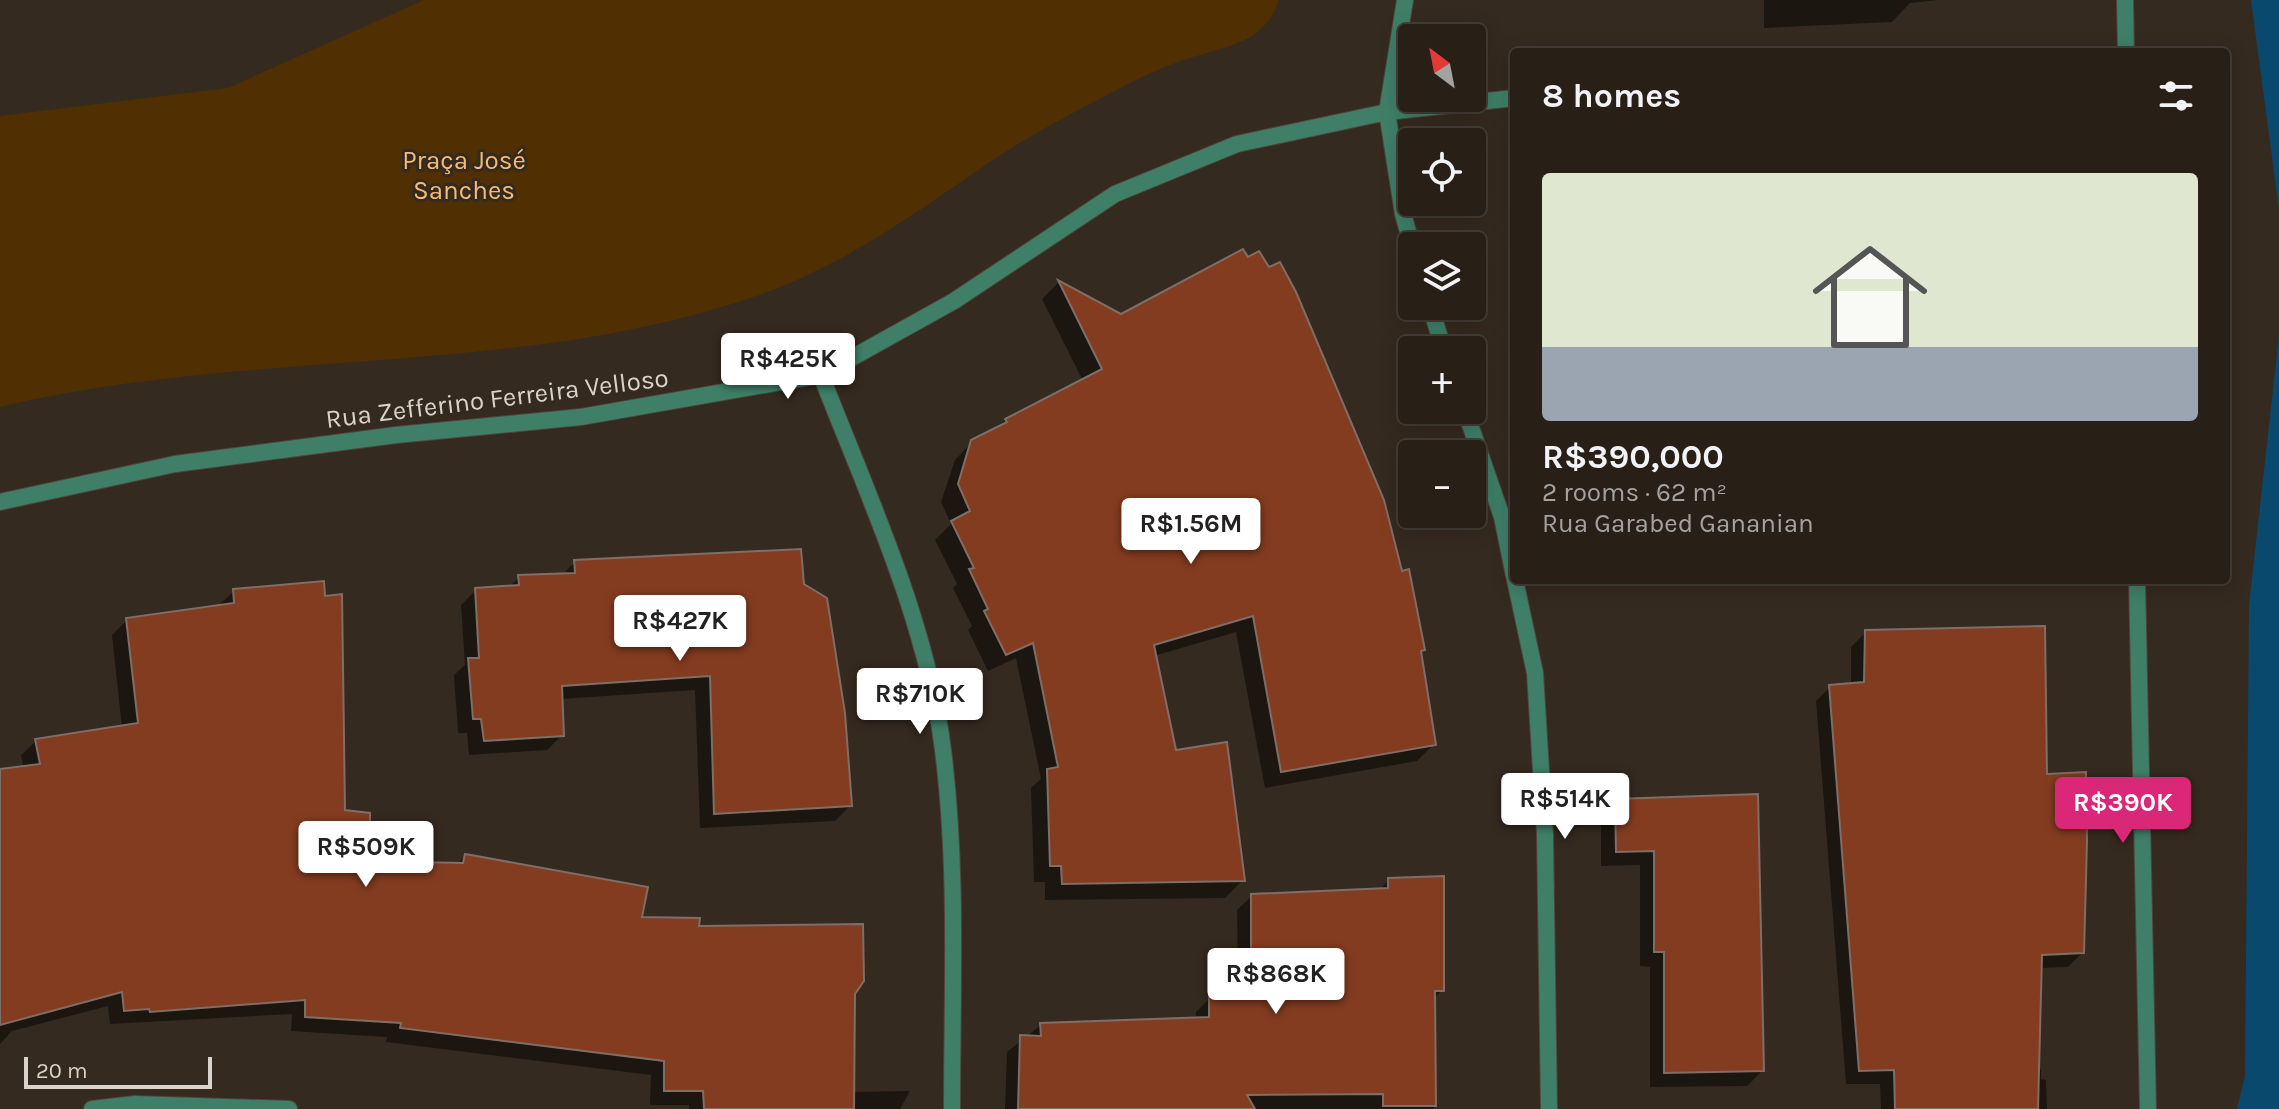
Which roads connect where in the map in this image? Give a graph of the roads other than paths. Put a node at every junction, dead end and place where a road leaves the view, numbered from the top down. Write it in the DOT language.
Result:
graph roads {
  1 [pos="1405,0"];
  2 [pos="2125,0"];
  3 [pos="2126,48"];
  4 [pos="1510,98"];
  5 [pos="1387,112"];
  6 [pos="1408,232"];
  7 [pos="821,375"];
  8 [pos="1470,424"];
  9 [pos="0,502"];
  10 [pos="1510,558"];
  11 [pos="1515,584"];
  12 [pos="2137,584"];
  13 [pos="92,1109"];
  14 [pos="289,1109"];
  15 [pos="952,1109"];
  16 [pos="1549,1109"];
  17 [pos="2148,1109"];
  1 -- 5 [label="street"];
  2 -- 3 [label="street"];
  4 -- 5 [label="street, Rua Zefferino Ferreira Velloso"];
  5 -- 6 [label="street"];
  5 -- 7 [label="street, Rua Zefferino Ferreira Velloso"];
  7 -- 9 [label="street, Rua Zefferino Ferreira Velloso"];
  7 -- 15 [label="street"];
  8 -- 10 [label="street"];
  11 -- 16 [label="street"];
  12 -- 17 [label="street"];
  13 -- 14 [label="street"];
}
